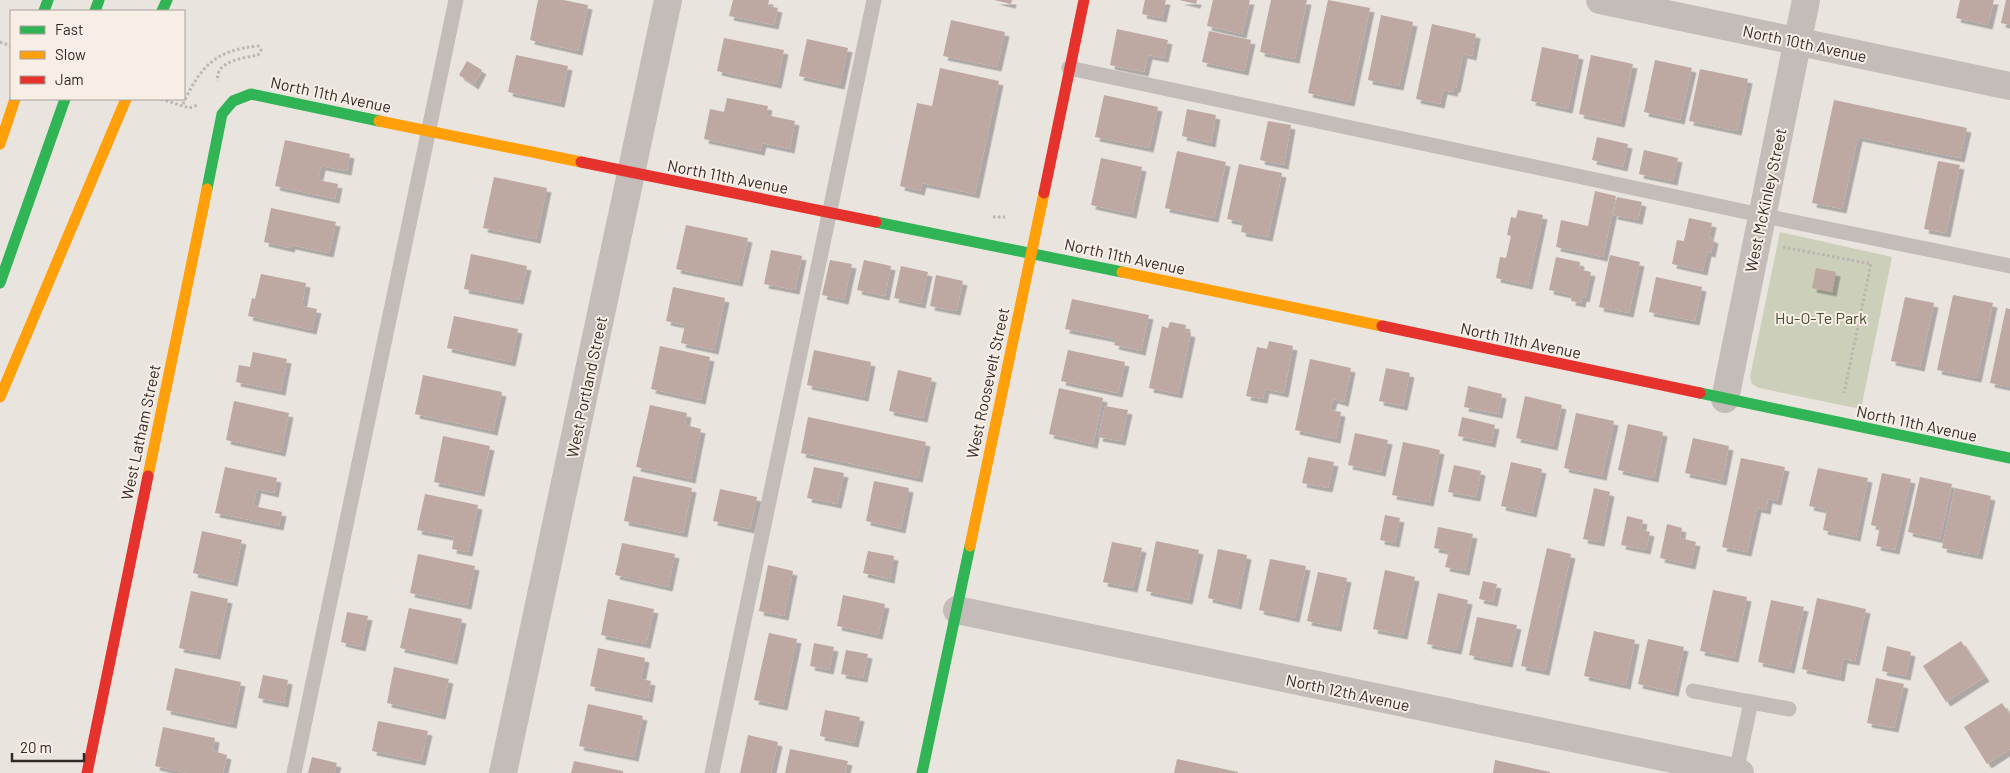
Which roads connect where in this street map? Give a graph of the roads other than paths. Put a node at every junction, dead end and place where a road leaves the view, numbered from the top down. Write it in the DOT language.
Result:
graph roads {
  1 [pos="456,0"];
  2 [pos="668,0"];
  3 [pos="874,0"];
  4 [pos="1084,0"];
  5 [pos="1600,0"];
  6 [pos="1806,0"];
  7 [pos="1798,42"];
  8 [pos="1070,68"];
  9 [pos="2010,86"];
  10 [pos="15,100"];
  11 [pos="65,100"];
  12 [pos="126,100"];
  13 [pos="233,101"];
  14 [pos="429,130"];
  15 [pos="0,144"];
  16 [pos="632,173"];
  17 [pos="830,212"];
  18 [pos="1762,214"];
  19 [pos="1031,253"];
  20 [pos="2010,266"];
  21 [pos="0,284"];
  22 [pos="0,397"];
  23 [pos="1725,399"];
  24 [pos="2010,458"];
  25 [pos="957,610"];
  26 [pos="1693,691"];
  27 [pos="1750,702"];
  28 [pos="1789,709"];
  29 [pos="87,773"];
  30 [pos="294,773"];
  31 [pos="503,773"];
  32 [pos="712,773"];
  33 [pos="922,773"];
  34 [pos="1738,773"];
  1 -- 14 [label="lane"];
  2 -- 16 [label="street, West Portland Street"];
  3 -- 17 [label="lane"];
  4 -- 8 [label="main road, West Roosevelt Street"];
  5 -- 7 [label="street, North 10th Avenue"];
  6 -- 7 [label="street, West McKinley Street"];
  7 -- 9 [label="street, North 10th Avenue"];
  7 -- 18 [label="street, West McKinley Street"];
  8 -- 18 [label="lane"];
  8 -- 19 [label="main road, West Roosevelt Street"];
  10 -- 15 [label="main road"];
  11 -- 21 [label="main road"];
  12 -- 22 [label="main road"];
  13 -- 14 [label="main road, North 11th Avenue"];
  13 -- 29 [label="main road, West Latham Street"];
  14 -- 16 [label="main road, North 11th Avenue"];
  14 -- 30 [label="lane"];
  16 -- 17 [label="main road, North 11th Avenue"];
  16 -- 31 [label="street, West Portland Street"];
  17 -- 19 [label="main road, North 11th Avenue"];
  17 -- 32 [label="lane"];
  18 -- 20 [label="lane"];
  18 -- 23 [label="street, West McKinley Street"];
  19 -- 23 [label="main road, North 11th Avenue"];
  19 -- 25 [label="main road, West Roosevelt Street"];
  23 -- 24 [label="main road, North 11th Avenue"];
  25 -- 33 [label="main road, West Roosevelt Street"];
  25 -- 34 [label="street, North 12th Avenue"];
  26 -- 27 [label="lane"];
  27 -- 28 [label="lane"];
  27 -- 34 [label="lane"];
}
